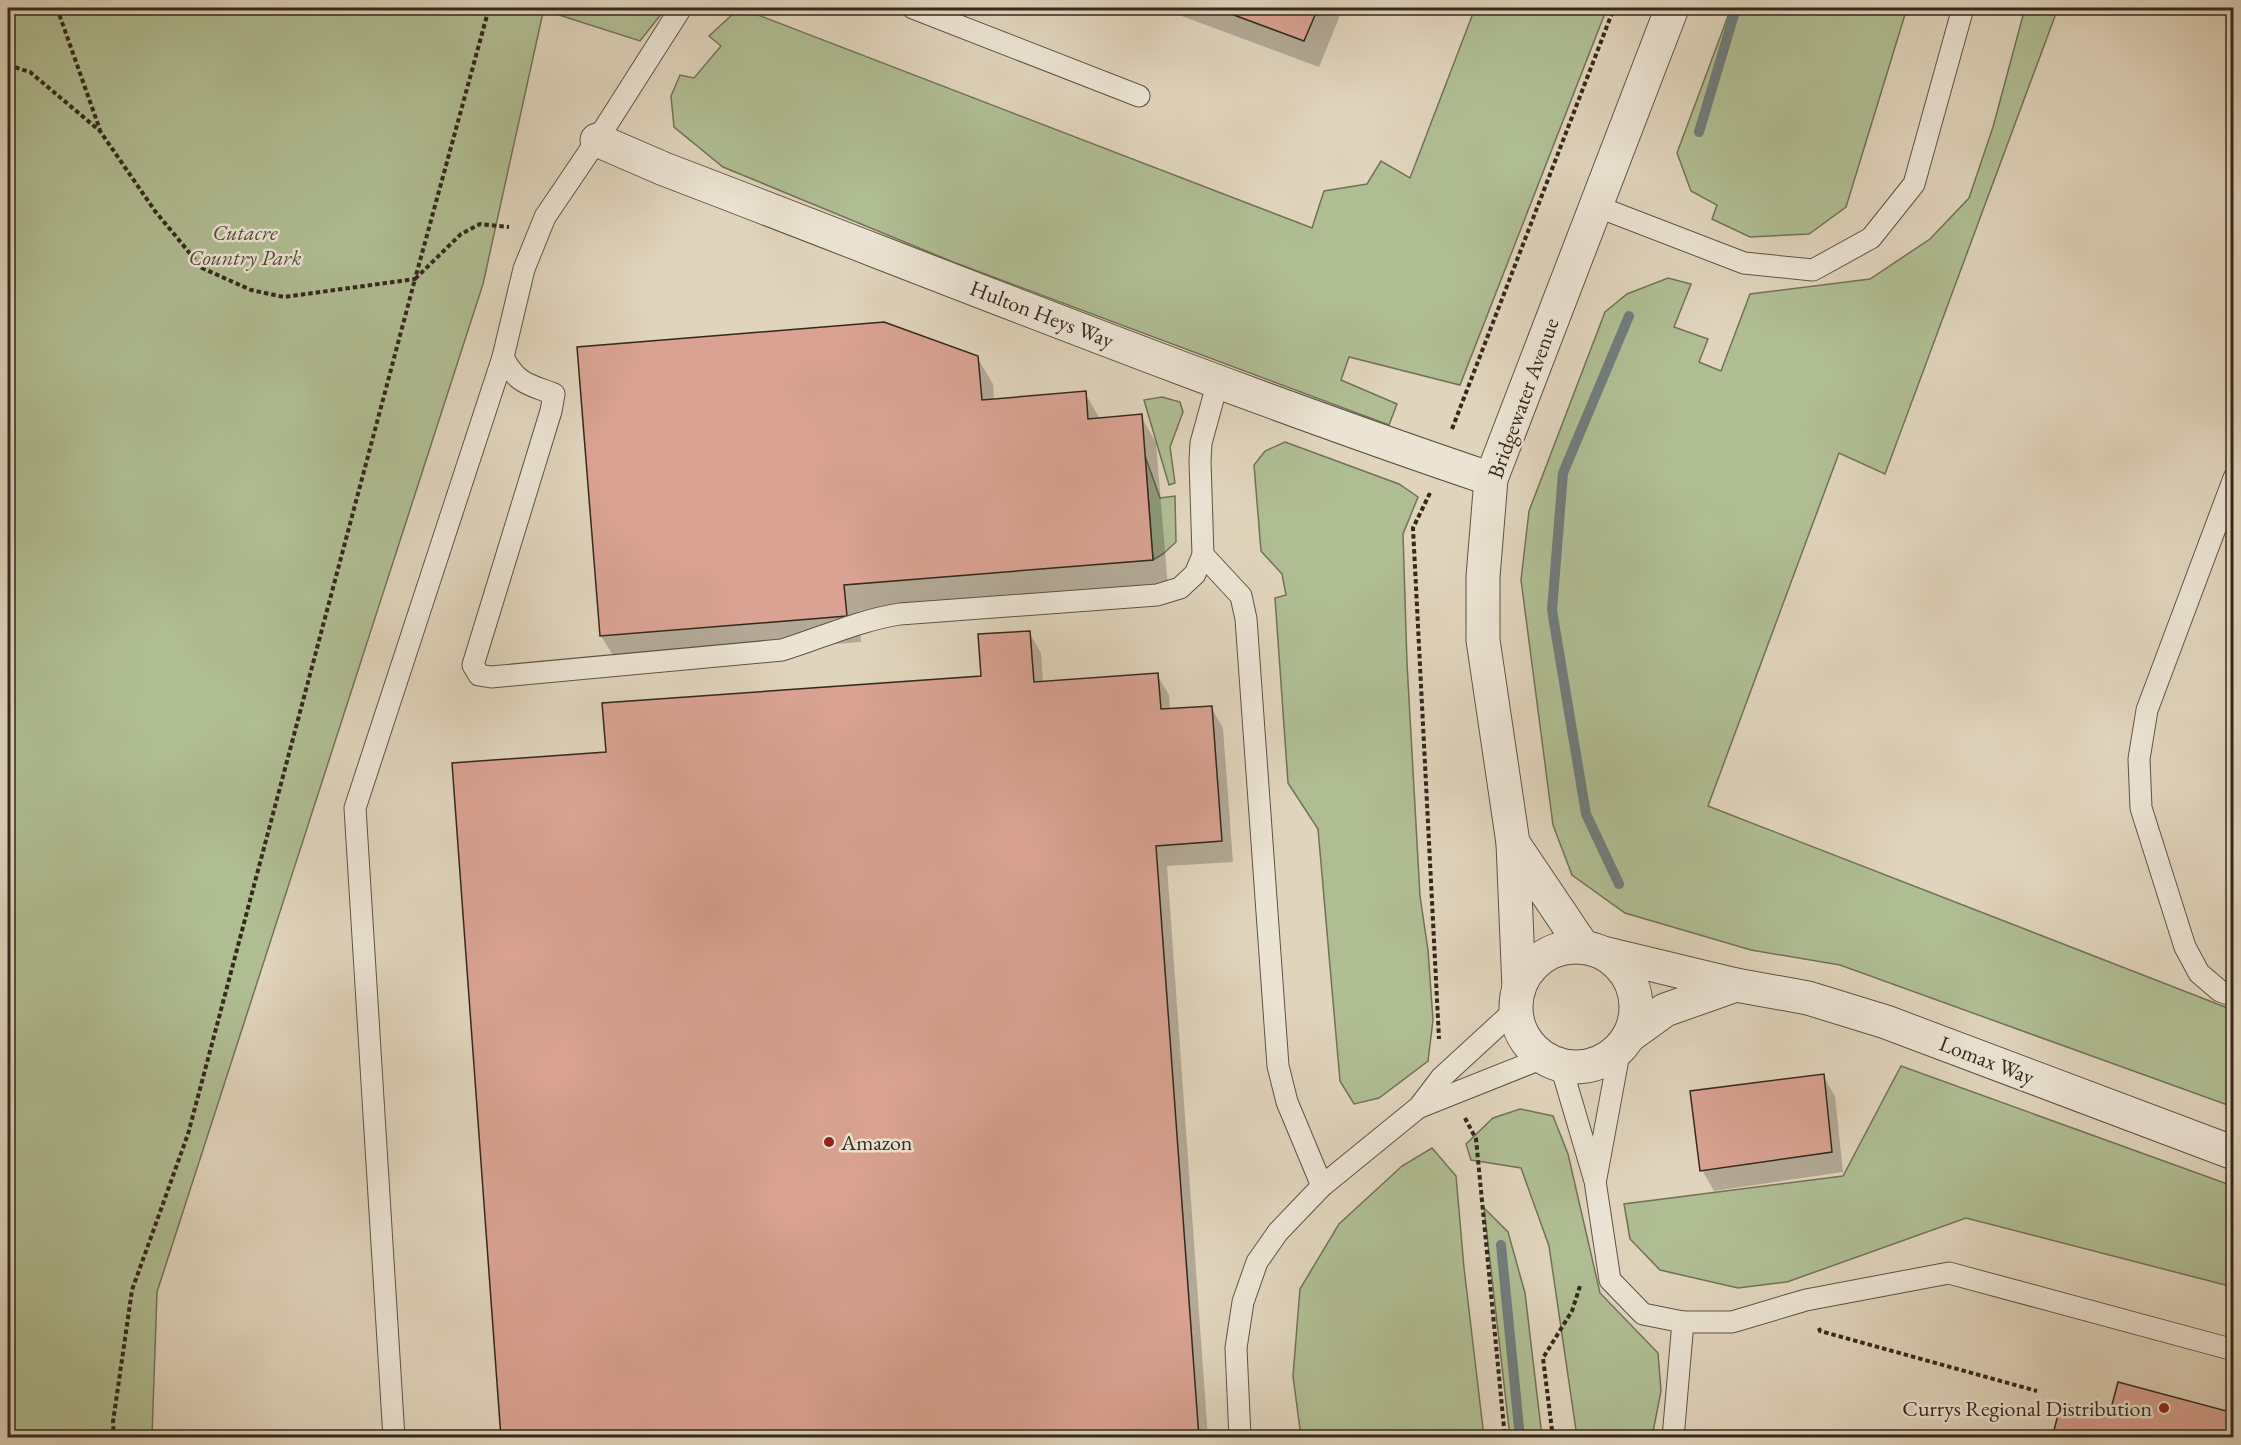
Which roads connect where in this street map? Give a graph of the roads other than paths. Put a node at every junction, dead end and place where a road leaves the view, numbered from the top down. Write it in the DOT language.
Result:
graph roads {
  1 [pos="681,8"];
  2 [pos="913,8"];
  3 [pos="1672,8"];
  4 [pos="1963,8"];
  5 [pos="1139,96"];
  6 [pos="597,140"];
  7 [pos="1596,206"];
  8 [pos="503,357"];
  9 [pos="1218,381"];
  10 [pos="2234,478"];
  11 [pos="1491,479"];
  12 [pos="1203,555"];
  13 [pos="1513,843"];
  14 [pos="1593,950"];
  15 [pos="1736,985"];
  16 [pos="2234,996"];
  17 [pos="1517,998"];
  18 [pos="1624,1042"];
  19 [pos="1552,1062"];
  20 [pos="1419,1107"];
  21 [pos="2234,1153"];
  22 [pos="1595,1180"];
  23 [pos="1322,1186"];
  24 [pos="1683,1322"];
  25 [pos="2234,1350"];
  26 [pos="394,1437"];
  27 [pos="1240,1437"];
  28 [pos="1673,1437"];
  1 -- 6 [label="lane"];
  2 -- 5 [label="lane"];
  3 -- 7 [label="street, Bridgewater Avenue"];
  4 -- 7 [label="lane"];
  6 -- 8 [label="lane"];
  6 -- 9 [label="street, Hulton Heys Way"];
  7 -- 11 [label="street, Bridgewater Avenue"];
  8 -- 12 [label="lane"];
  8 -- 26 [label="lane"];
  9 -- 11 [label="street, Hulton Heys Way"];
  9 -- 12 [label="lane"];
  10 -- 16 [label="lane"];
  11 -- 13 [label="street, Bridgewater Avenue"];
  12 -- 23 [label="lane"];
  13 -- 14 [label="street, Bridgewater Avenue"];
  13 -- 17 [label="street, Bridgewater Avenue"];
  14 -- 15 [label="street, Lomax Way"];
  14 -- 17 [label="street"];
  14 -- 18 [label="street"];
  15 -- 18 [label="street, Lomax Way"];
  15 -- 21 [label="street, Lomax Way"];
  17 -- 19 [label="street"];
  17 -- 20 [label="lane"];
  18 -- 19 [label="street"];
  18 -- 22 [label="lane"];
  19 -- 20 [label="lane"];
  19 -- 22 [label="lane"];
  20 -- 23 [label="lane"];
  22 -- 24 [label="lane"];
  23 -- 27 [label="lane"];
  24 -- 25 [label="lane"];
  24 -- 28 [label="lane"];
}
